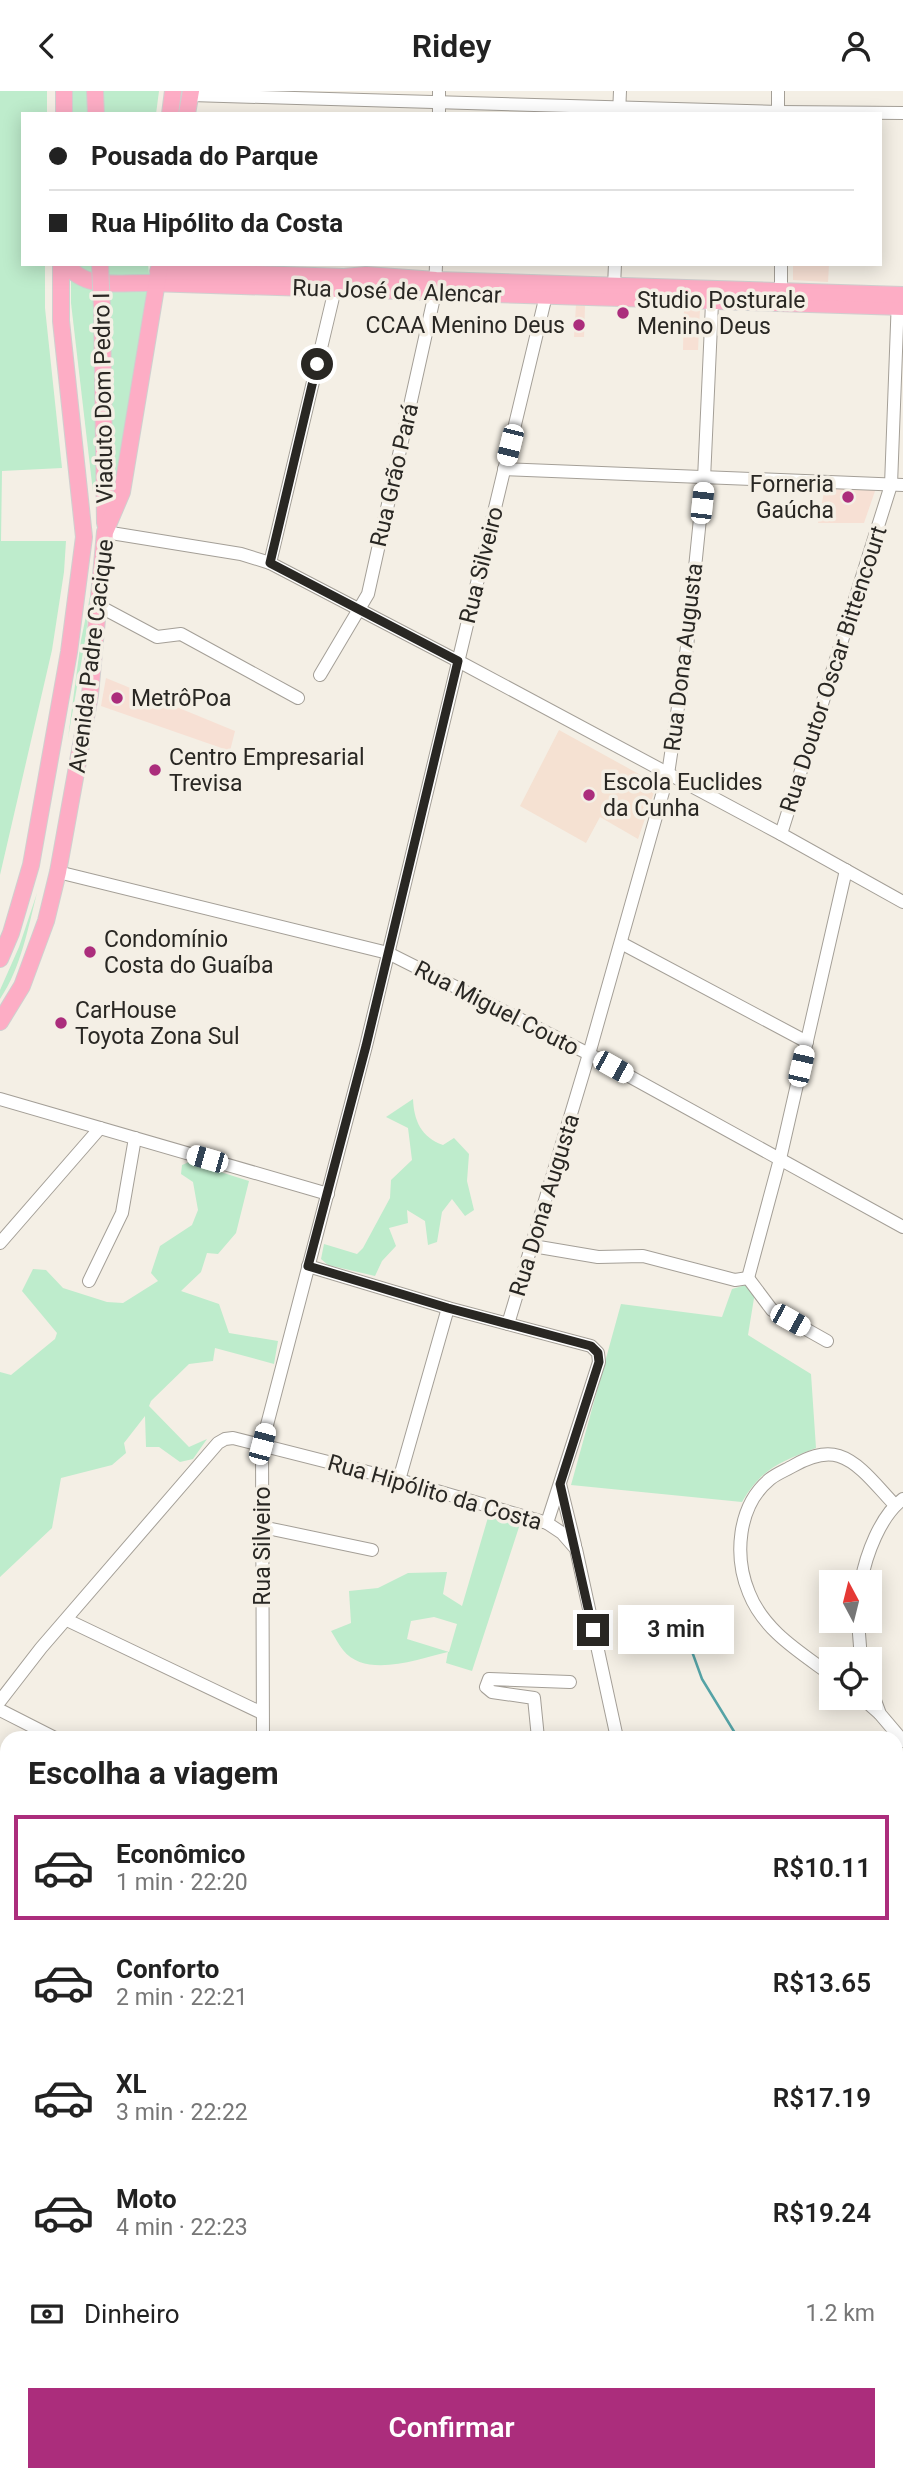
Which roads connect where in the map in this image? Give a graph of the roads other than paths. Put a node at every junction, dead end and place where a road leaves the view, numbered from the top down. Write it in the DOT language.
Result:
graph roads {
  1 [pos="64,91"];
  2 [pos="95,91"];
  3 [pos="173,91"];
  4 [pos="620,91"];
  5 [pos="778,91"];
  6 [pos="191,93"];
  7 [pos="327,94"];
  8 [pos="439,102"];
  9 [pos="619,111"];
  10 [pos="64,112"];
  11 [pos="96,112"];
  12 [pos="170,112"];
  13 [pos="187,112"];
  14 [pos="698,112"];
  15 [pos="778,112"];
  16 [pos="882,113"];
  17 [pos="903,113"];
  18 [pos="63,266"];
  19 [pos="65,266"];
  20 [pos="100,266"];
  21 [pos="615,266"];
  22 [pos="781,266"];
  23 [pos="158,271"];
  24 [pos="435,279"];
  25 [pos="614,286"];
  26 [pos="335,289"];
  27 [pos="548,290"];
  28 [pos="781,298"];
  29 [pos="900,301"];
  30 [pos="712,303"];
  31 [pos="505,469"];
  32 [pos="704,479"];
  33 [pos="897,485"];
  34 [pos="105,532"];
  35 [pos="270,563"];
  36 [pos="99,606"];
  37 [pos="358,610"];
  38 [pos="458,661"];
  39 [pos="320,675"];
  40 [pos="298,698"];
  41 [pos="668,774"];
  42 [pos="781,834"];
  43 [pos="846,870"];
  44 [pos="58,872"];
  45 [pos="903,902"];
  46 [pos="11,933"];
  47 [pos="621,943"];
  48 [pos="0,948"];
  49 [pos="388,953"];
  50 [pos="0,959"];
  51 [pos="0,1022"];
  52 [pos="807,1042"];
  53 [pos="589,1054"];
  54 [pos="0,1099"];
  55 [pos="100,1128"];
  56 [pos="135,1138"];
  57 [pos="780,1159"];
  58 [pos="328,1194"];
  59 [pos="903,1227"];
  60 [pos="0,1243"];
  61 [pos="533,1246"];
  62 [pos="308,1266"];
  63 [pos="748,1278"];
  64 [pos="89,1281"];
  65 [pos="448,1308"];
  66 [pos="508,1324"];
  67 [pos="827,1341"];
  68 [pos="262,1444"];
  69 [pos="399,1480"];
  70 [pos="560,1484"];
  71 [pos="899,1502"];
  72 [pos="547,1523"];
  73 [pos="262,1527"];
  74 [pos="576,1549"];
  75 [pos="372,1550"];
  76 [pos="865,1570"];
  77 [pos="67,1620"];
  78 [pos="819,1666"];
  79 [pos="570,1682"];
  80 [pos="6,1683"];
  81 [pos="0,1701"];
  82 [pos="0,1710"];
  83 [pos="876,1710"];
  84 [pos="879,1710"];
  85 [pos="262,1713"];
  86 [pos="880,1714"];
  87 [pos="41,1731"];
  88 [pos="262,1731"];
  89 [pos="537,1731"];
  90 [pos="615,1731"];
  91 [pos="894,1731"];
  1 -- 10 [label="main road"];
  2 -- 11 [label="main road"];
  3 -- 12 [label="main road"];
  4 -- 9 [label="street"];
  5 -- 15 [label="street"];
  6 -- 7 [label="street"];
  6 -- 13 [label="main road"];
  7 -- 8 [label="street"];
  8 -- 9 [label="street"];
  9 -- 14 [label="street"];
  16 -- 17 [label="street"];
  18 -- 46 [label="main road, Avenida Padre Cacique"];
  19 -- 23 [label="main road, Rua José de Alencar"];
  20 -- 34 [label="main road, Viaduto Dom Pedro I, bridge"];
  21 -- 25 [label="street"];
  22 -- 28 [label="street"];
  23 -- 24 [label="main road, Rua José de Alencar"];
  23 -- 26 [label="main road, Rua José de Alencar"];
  23 -- 34 [label="main road, Avenida Padre Cacique"];
  24 -- 26 [label="main road, Rua José de Alencar"];
  24 -- 27 [label="main road, Rua José de Alencar"];
  24 -- 37 [label="street, Rua Grão Pará"];
  25 -- 27 [label="main road, Rua José de Alencar"];
  25 -- 28 [label="main road, Rua José de Alencar"];
  26 -- 35 [label="street"];
  27 -- 30 [label="main road, Rua José de Alencar"];
  27 -- 31 [label="street, Rua Silveiro"];
  28 -- 29 [label="main road, Rua José de Alencar"];
  28 -- 30 [label="main road, Rua José de Alencar"];
  29 -- 33 [label="street, Rua Doutor Oscar Bittencourt"];
  30 -- 32 [label="street, Rua Dona Augusta"];
  31 -- 32 [label="street"];
  31 -- 38 [label="street, Rua Silveiro"];
  32 -- 33 [label="street"];
  32 -- 41 [label="street, Rua Dona Augusta"];
  33 -- 42 [label="street, Rua Doutor Oscar Bittencourt"];
  34 -- 35 [label="street"];
  34 -- 36 [label="main road, Avenida Padre Cacique"];
  35 -- 37 [label="street"];
  36 -- 40 [label="street"];
  36 -- 44 [label="main road, Avenida Padre Cacique"];
  37 -- 38 [label="street"];
  37 -- 39 [label="street, Rua Grão Pará"];
  38 -- 41 [label="street"];
  38 -- 49 [label="street, Rua Silveiro"];
  41 -- 42 [label="street"];
  41 -- 47 [label="street, Rua Dona Augusta"];
  42 -- 43 [label="street"];
  43 -- 45 [label="street"];
  43 -- 52 [label="street"];
  44 -- 49 [label="street, Rua Miguel Couto"];
  44 -- 51 [label="main road, Avenida Padre Cacique"];
  46 -- 48 [label="street"];
  46 -- 50 [label="main road, Avenida Padre Cacique"];
  47 -- 52 [label="street"];
  47 -- 53 [label="street, Rua Dona Augusta"];
  49 -- 53 [label="street, Rua Miguel Couto"];
  49 -- 58 [label="street, Rua Silveiro"];
  52 -- 57 [label="street"];
  53 -- 57 [label="street, Rua Miguel Couto"];
  53 -- 61 [label="street, Rua Dona Augusta"];
  54 -- 55 [label="street"];
  55 -- 56 [label="street"];
  55 -- 60 [label="street"];
  56 -- 58 [label="street"];
  56 -- 64 [label="street"];
  57 -- 59 [label="street, Rua Miguel Couto"];
  57 -- 63 [label="street"];
  58 -- 62 [label="street, Rua Silveiro"];
  61 -- 63 [label="street"];
  61 -- 66 [label="street, Rua Dona Augusta"];
  62 -- 65 [label="street"];
  62 -- 68 [label="street, Rua Silveiro"];
  63 -- 67 [label="street"];
  65 -- 66 [label="street"];
  65 -- 69 [label="street"];
  66 -- 70 [label="street"];
  68 -- 69 [label="street, Rua Hipólito da Costa"];
  68 -- 73 [label="street, Rua Silveiro"];
  68 -- 77 [label="street, Rua Hipólito da Costa"];
  69 -- 72 [label="street, Rua Hipólito da Costa"];
  70 -- 72 [label="street"];
  70 -- 74 [label="street"];
  71 -- 76 [label="street"];
  71 -- 78 [label="street"];
  72 -- 74 [label="street, Rua Hipólito da Costa"];
  73 -- 75 [label="street"];
  73 -- 85 [label="street, Rua Silveiro"];
  74 -- 90 [label="street"];
  77 -- 80 [label="street, Rua Hipólito da Costa"];
  77 -- 85 [label="street"];
  79 -- 89 [label="street"];
  80 -- 81 [label="street, Rua Hipólito da Costa"];
  82 -- 87 [label="street"];
  83 -- 86 [label="street"];
  84 -- 86 [label="street"];
  85 -- 88 [label="street, Rua Silveiro"];
  86 -- 91 [label="street"];
}
